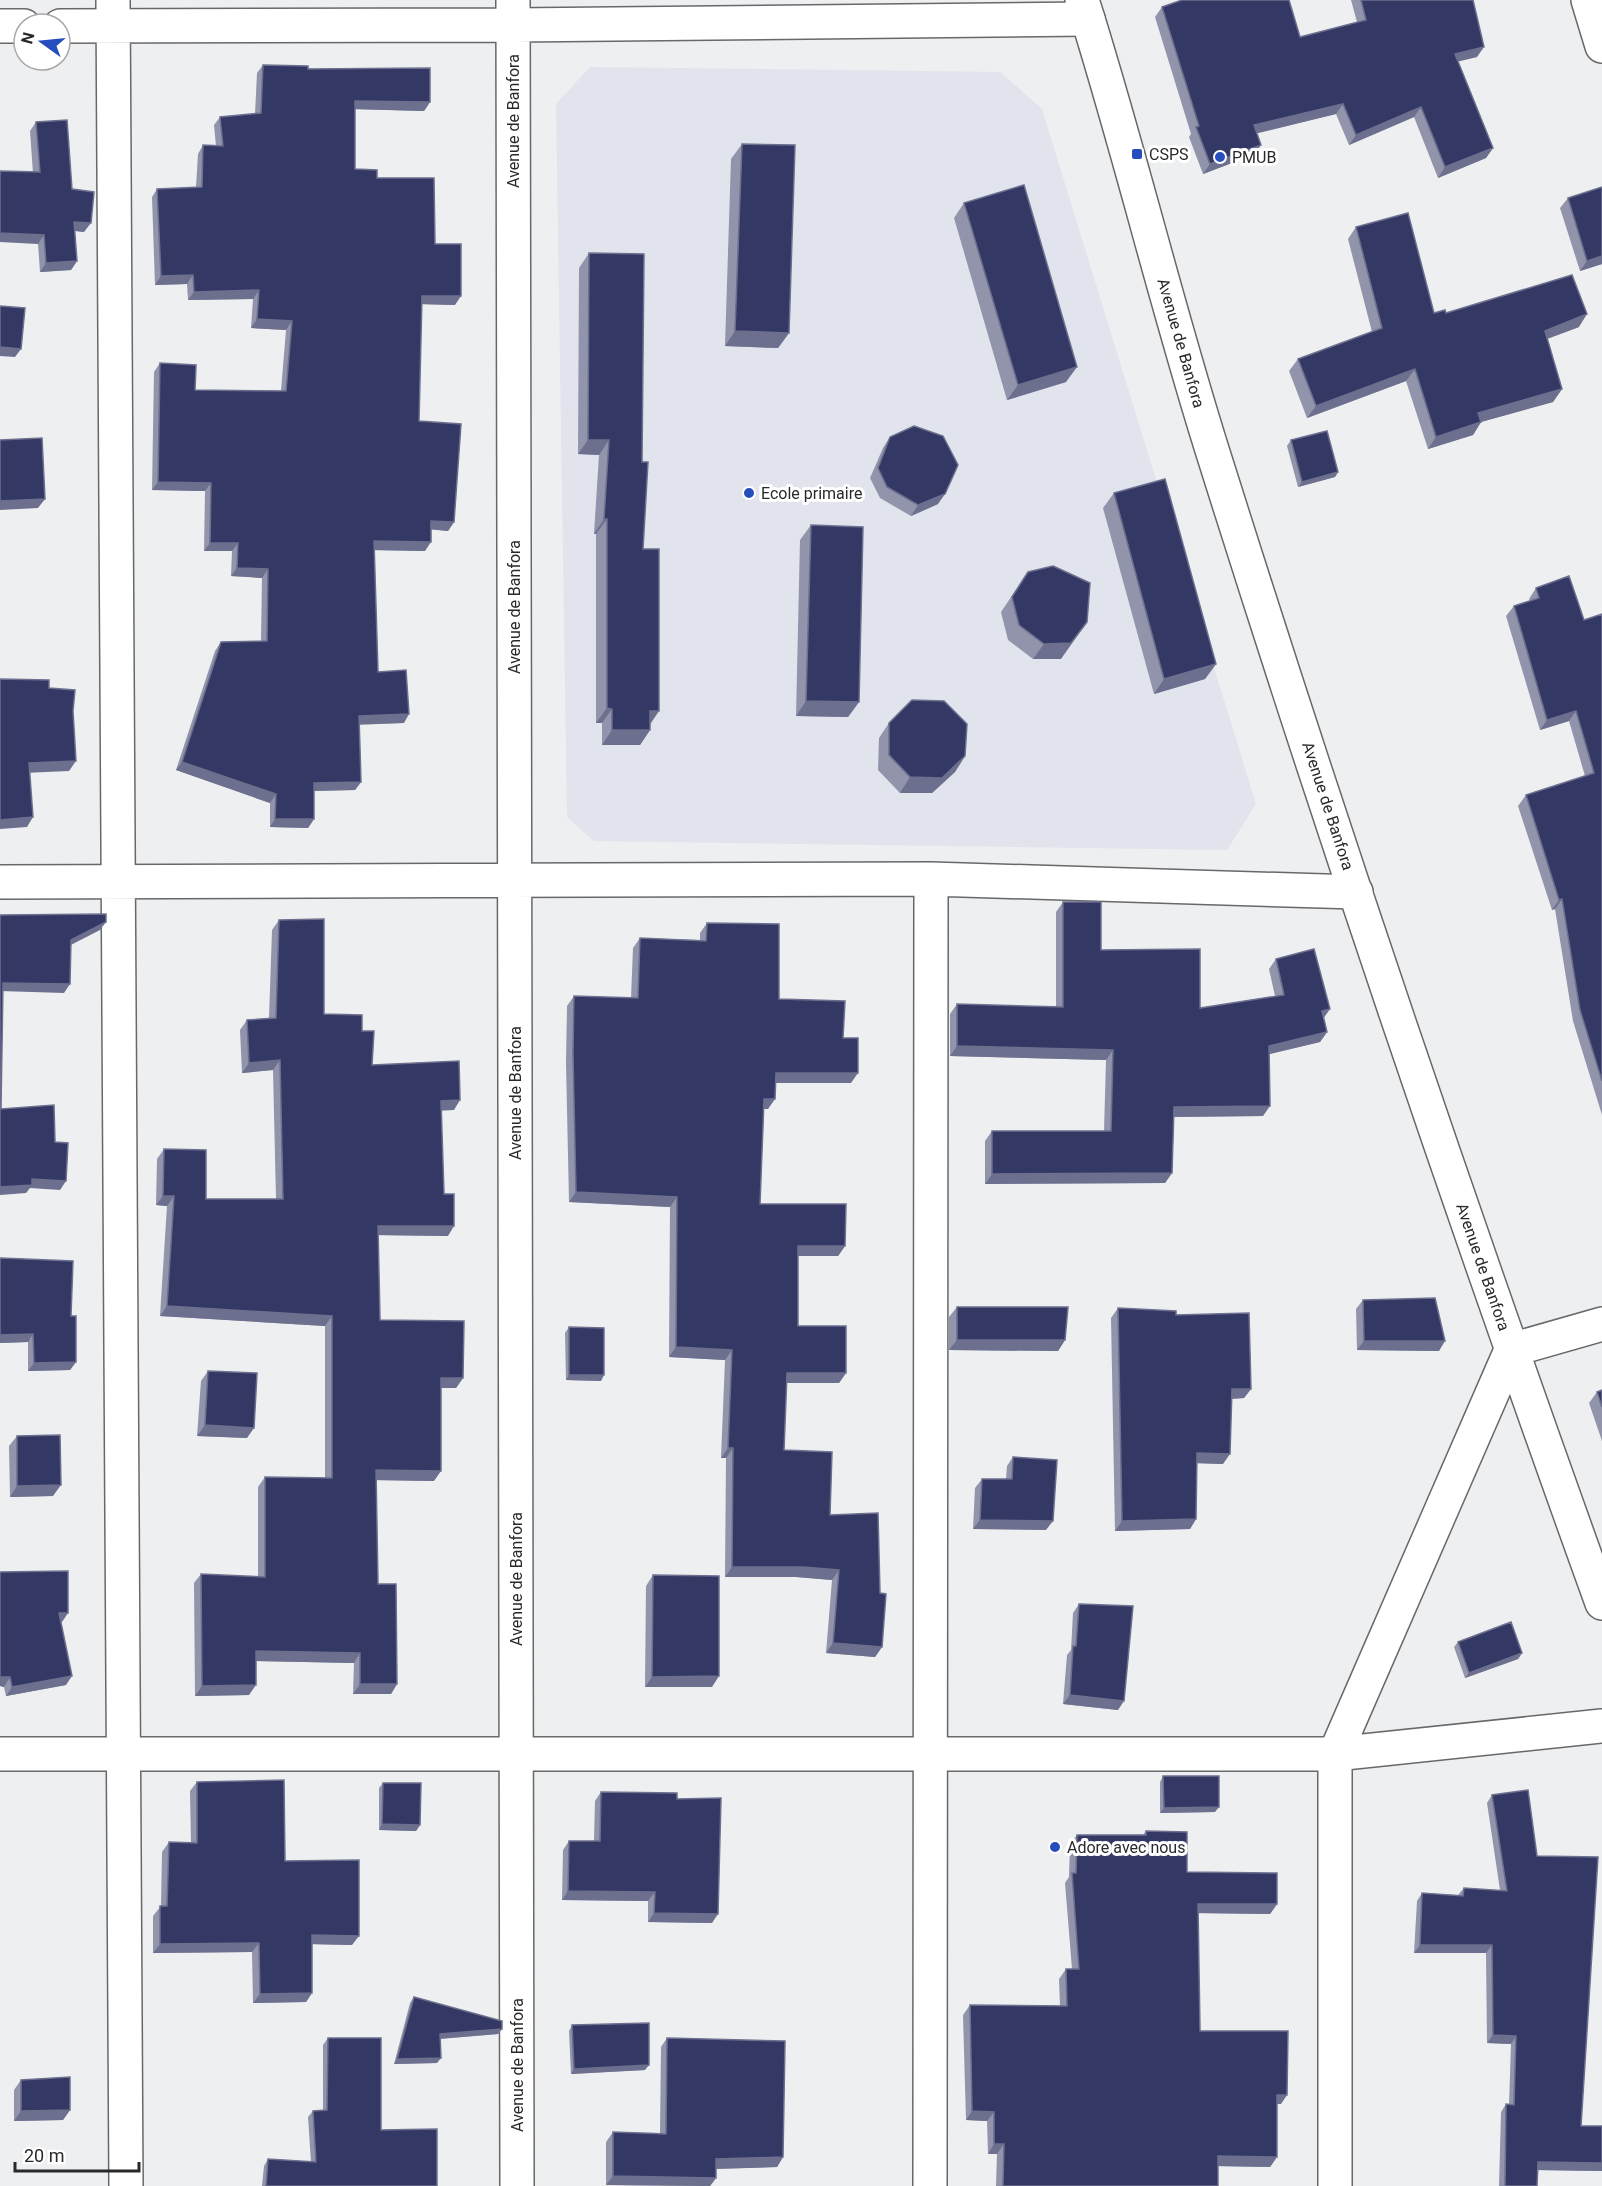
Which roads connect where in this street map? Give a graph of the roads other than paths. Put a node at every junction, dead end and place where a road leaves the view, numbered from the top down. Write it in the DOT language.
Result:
graph roads {
  1 [pos="1588,0"];
  2 [pos="1085,9"];
  3 [pos="113,13"];
  4 [pos="513,13"];
  5 [pos="72,23"];
  6 [pos="1602,46"];
  7 [pos="931,879"];
  8 [pos="515,881"];
  9 [pos="0,882"];
  10 [pos="118,883"];
  11 [pos="1356,892"];
  12 [pos="1602,1324"];
  13 [pos="1511,1350"];
  14 [pos="1602,1603"];
  15 [pos="1602,1726"];
  16 [pos="516,1753"];
  17 [pos="0,1754"];
  18 [pos="123,1754"];
  19 [pos="930,1754"];
  20 [pos="1335,1754"];
  21 [pos="126,2186"];
  22 [pos="517,2186"];
  23 [pos="930,2186"];
  24 [pos="1335,2186"];
  1 -- 6 [label="street"];
  2 -- 4 [label="street"];
  2 -- 11 [label="street, Avenue de Banfora"];
  3 -- 4 [label="street"];
  3 -- 5 [label="street"];
  3 -- 10 [label="street"];
  4 -- 8 [label="street, Avenue de Banfora"];
  7 -- 8 [label="street"];
  7 -- 11 [label="street"];
  7 -- 19 [label="street"];
  8 -- 10 [label="street"];
  8 -- 16 [label="street, Avenue de Banfora"];
  9 -- 10 [label="street"];
  10 -- 18 [label="street"];
  11 -- 13 [label="street, Avenue de Banfora"];
  12 -- 13 [label="street"];
  13 -- 14 [label="street, Avenue de Banfora"];
  13 -- 20 [label="street"];
  15 -- 20 [label="street"];
  16 -- 18 [label="street"];
  16 -- 19 [label="street"];
  16 -- 22 [label="street, Avenue de Banfora"];
  17 -- 18 [label="street"];
  18 -- 21 [label="street"];
  19 -- 20 [label="street"];
  19 -- 23 [label="street"];
  20 -- 24 [label="street"];
}
